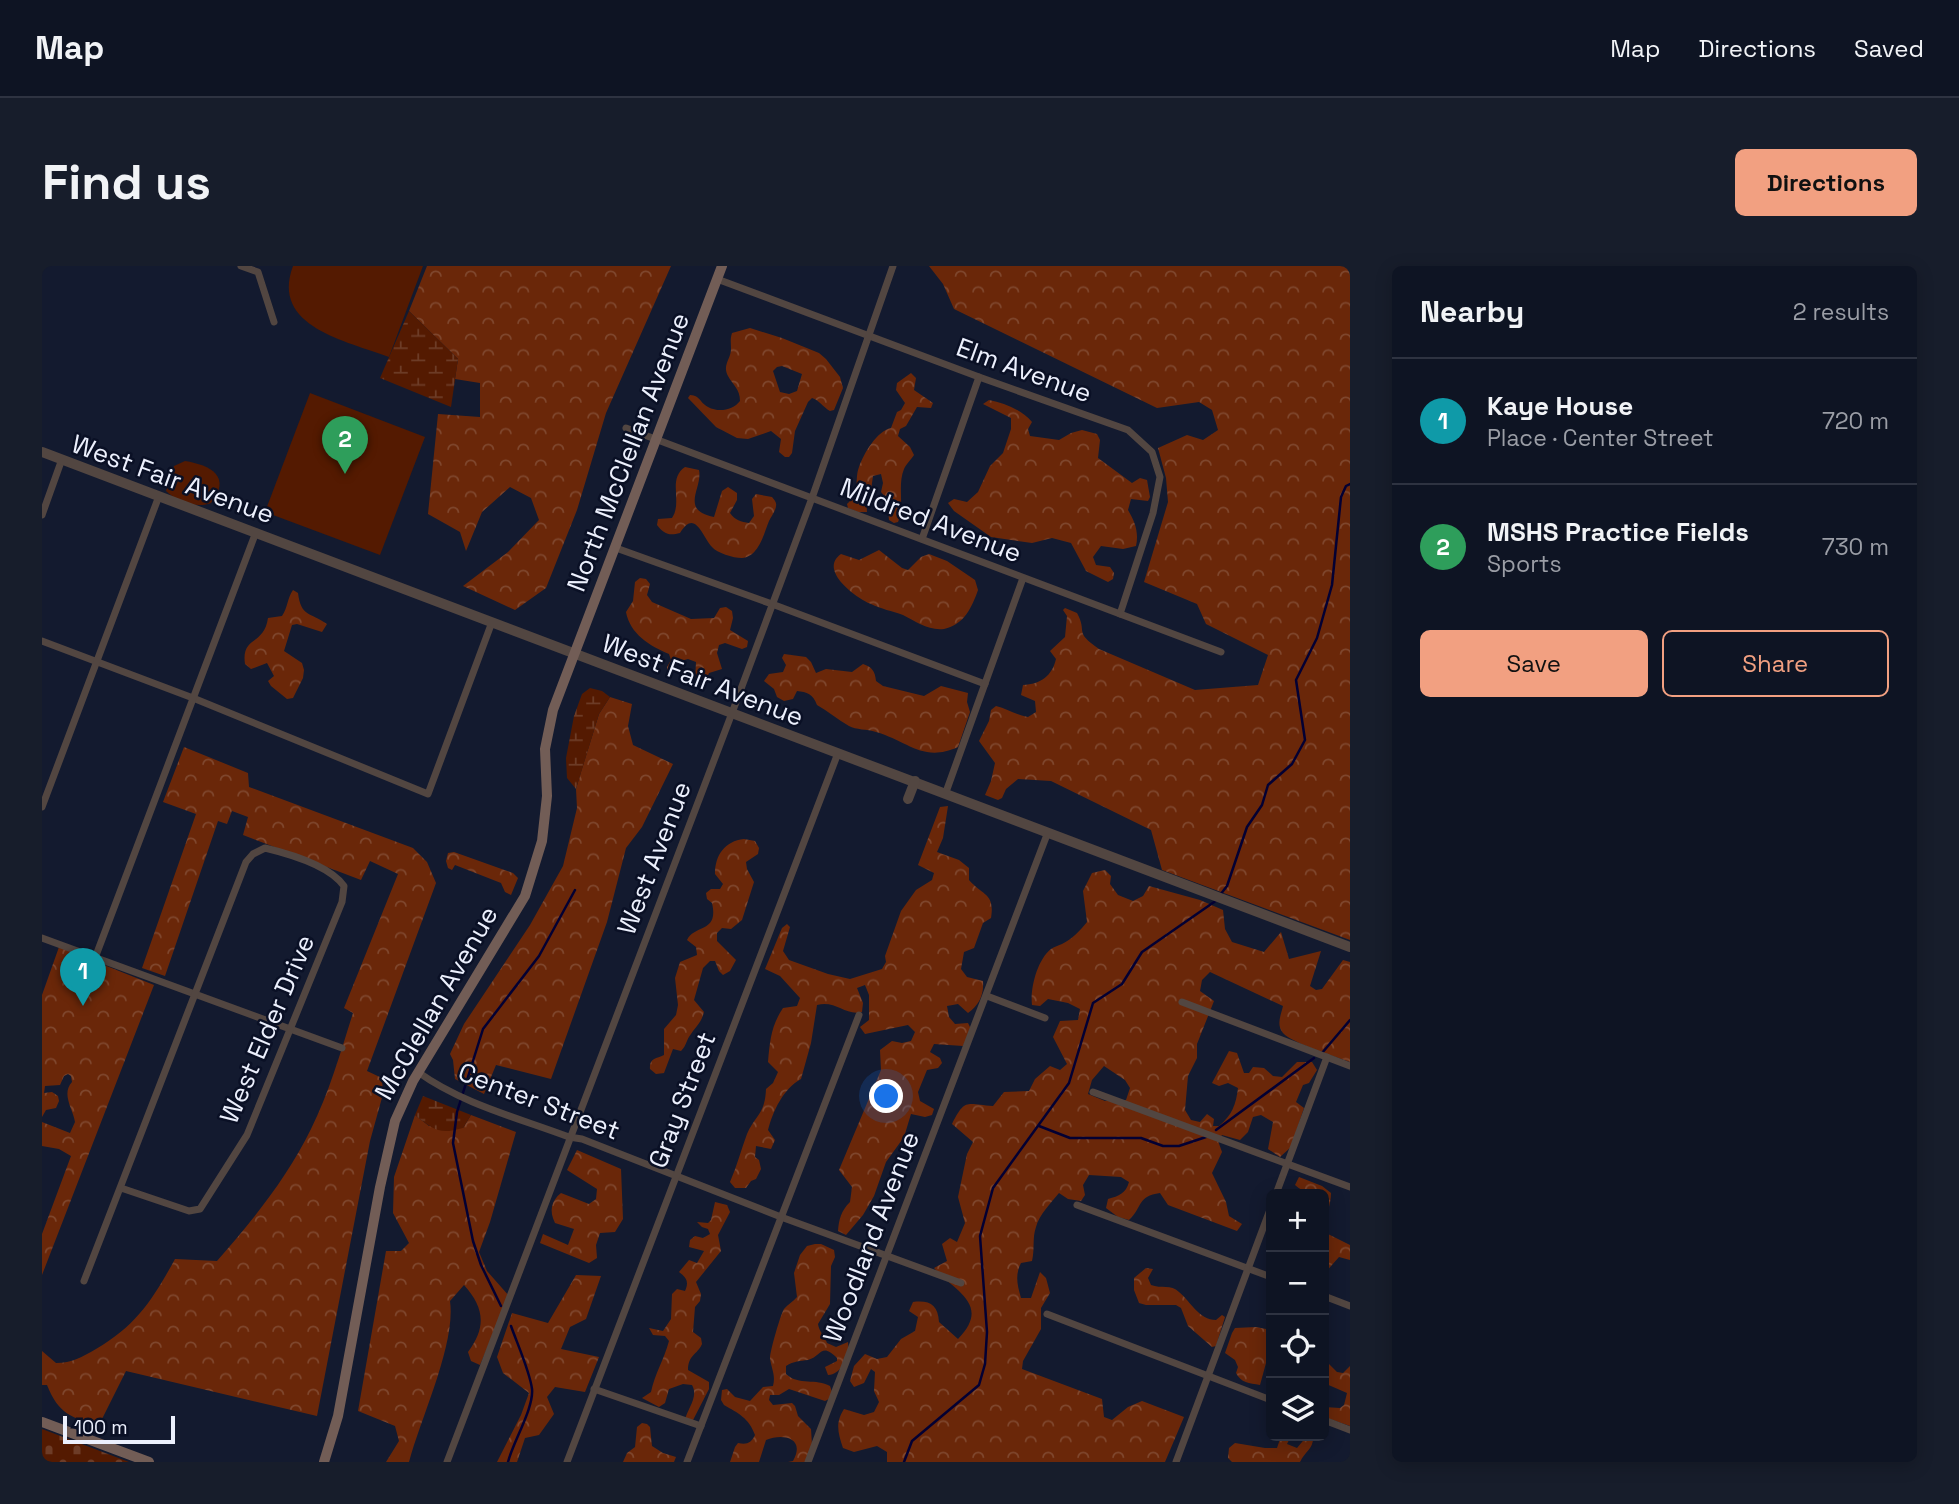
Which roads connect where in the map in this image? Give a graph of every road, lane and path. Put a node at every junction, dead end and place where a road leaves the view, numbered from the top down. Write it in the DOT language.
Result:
graph roads {
  1 [pos="241,266"];
  2 [pos="722,266"];
  3 [pos="893,266"];
  4 [pos="718,279"];
  5 [pos="274,322"];
  6 [pos="869,336"];
  7 [pos="979,377"];
  8 [pos="626,428"];
  9 [pos="655,439"];
  10 [pos="42,452"];
  11 [pos="62,459"];
  12 [pos="159,496"];
  13 [pos="812,498"];
  14 [pos="42,515"];
  15 [pos="256,531"];
  16 [pos="922,539"];
  17 [pos="616,548"];
  18 [pos="1023,578"];
  19 [pos="772,604"];
  20 [pos="1120,614"];
  21 [pos="492,622"];
  22 [pos="42,641"];
  23 [pos="1221,652"];
  24 [pos="576,654"];
  25 [pos="96,662"];
  26 [pos="985,684"];
  27 [pos="193,698"];
  28 [pos="732,713"];
  29 [pos="838,753"];
  30 [pos="915,781"];
  31 [pos="946,793"];
  32 [pos="908,799"];
  33 [pos="42,807"];
  34 [pos="1048,832"];
  35 [pos="42,938"];
  36 [pos="1350,947"];
  37 [pos="95,958"];
  38 [pos="195,996"];
  39 [pos="987,996"];
  40 [pos="1182,1002"];
  41 [pos="859,1015"];
  42 [pos="1045,1018"];
  43 [pos="291,1030"];
  44 [pos="342,1048"];
  45 [pos="1327,1057"];
  46 [pos="1350,1066"];
  47 [pos="418,1072"];
  48 [pos="1093,1092"];
  49 [pos="569,1137"];
  50 [pos="1288,1163"];
  51 [pos="677,1175"];
  52 [pos="1350,1187"];
  53 [pos="121,1188"];
  54 [pos="1278,1189"];
  55 [pos="1077,1205"];
  56 [pos="781,1217"];
  57 [pos="1266,1220"];
  58 [pos="885,1257"];
  59 [pos="1248,1268"];
  60 [pos="1266,1274"];
  61 [pos="84,1281"];
  62 [pos="961,1283"];
  63 [pos="1329,1298"];
  64 [pos="1350,1307"];
  65 [pos="1047,1314"];
  66 [pos="1206,1376"];
  67 [pos="594,1389"];
  68 [pos="1266,1398"];
  69 [pos="42,1422"];
  70 [pos="1329,1422"];
  71 [pos="701,1426"];
  72 [pos="1350,1430"];
  73 [pos="149,1462"];
  74 [pos="324,1462"];
  75 [pos="447,1462"];
  76 [pos="567,1462"];
  77 [pos="687,1462"];
  78 [pos="808,1462"];
  79 [pos="1176,1462"];
  1 -- 5 [label="street"];
  2 -- 4 [label="main road, North McClellan Avenue"];
  3 -- 6 [label="street, West Avenue"];
  4 -- 6 [label="street, Elm Avenue"];
  4 -- 9 [label="main road, North McClellan Avenue"];
  6 -- 7 [label="street, Elm Avenue"];
  6 -- 13 [label="street, West Avenue"];
  7 -- 16 [label="street"];
  7 -- 20 [label="street, Elm Avenue"];
  8 -- 9 [label="street, Mildred Avenue"];
  9 -- 13 [label="street, Mildred Avenue"];
  9 -- 17 [label="main road, North McClellan Avenue"];
  10 -- 11 [label="street, West Fair Avenue"];
  11 -- 12 [label="street, West Fair Avenue"];
  11 -- 14 [label="street"];
  12 -- 15 [label="street, West Fair Avenue"];
  12 -- 25 [label="street"];
  13 -- 16 [label="street, Mildred Avenue"];
  13 -- 19 [label="street, West Avenue"];
  15 -- 21 [label="street, West Fair Avenue"];
  15 -- 27 [label="street"];
  16 -- 18 [label="street, Mildred Avenue"];
  17 -- 19 [label="street"];
  17 -- 24 [label="main road, North McClellan Avenue"];
  18 -- 20 [label="street, Mildred Avenue"];
  18 -- 26 [label="street"];
  19 -- 26 [label="street"];
  19 -- 28 [label="street, West Avenue"];
  20 -- 23 [label="street, Mildred Avenue"];
  21 -- 24 [label="street, West Fair Avenue"];
  21 -- 27 [label="street"];
  22 -- 25 [label="street"];
  24 -- 28 [label="street, West Fair Avenue"];
  24 -- 47 [label="main road, McClellan Avenue"];
  25 -- 27 [label="street"];
  25 -- 33 [label="street"];
  26 -- 31 [label="street"];
  27 -- 37 [label="street"];
  28 -- 29 [label="street, West Fair Avenue"];
  28 -- 49 [label="street, West Avenue"];
  29 -- 30 [label="street, West Fair Avenue"];
  29 -- 51 [label="street, Gray Street"];
  30 -- 31 [label="street, West Fair Avenue"];
  30 -- 32 [label="street"];
  31 -- 34 [label="street, West Fair Avenue"];
  34 -- 36 [label="street, West Fair Avenue"];
  34 -- 39 [label="street, Woodland Avenue"];
  35 -- 37 [label="street"];
  37 -- 38 [label="street"];
  38 -- 43 [label="street"];
  38 -- 43 [label="street, West Elder Drive"];
  38 -- 53 [label="street"];
  39 -- 42 [label="street"];
  39 -- 58 [label="street, Woodland Avenue"];
  40 -- 45 [label="street"];
  41 -- 56 [label="street"];
  43 -- 44 [label="street"];
  43 -- 53 [label="street, West Elder Drive"];
  45 -- 46 [label="street"];
  45 -- 50 [label="street"];
  47 -- 49 [label="street, Center Street"];
  47 -- 74 [label="main road, McClellan Avenue"];
  48 -- 50 [label="street"];
  49 -- 51 [label="street, Center Street"];
  49 -- 75 [label="street, West Avenue"];
  50 -- 52 [label="street"];
  50 -- 54 [label="street"];
  51 -- 56 [label="street, Center Street"];
  51 -- 67 [label="street, Gray Street"];
  53 -- 61 [label="street"];
  55 -- 59 [label="street"];
  56 -- 58 [label="street, Center Street"];
  56 -- 71 [label="street"];
  57 -- 59 [label="street"];
  58 -- 62 [label="street, Center Street"];
  58 -- 78 [label="street, Woodland Avenue"];
  59 -- 60 [label="street"];
  59 -- 66 [label="street"];
  63 -- 64 [label="street"];
  65 -- 66 [label="street"];
  66 -- 68 [label="street"];
  66 -- 79 [label="street"];
  67 -- 71 [label="street"];
  67 -- 76 [label="street, Gray Street"];
  69 -- 73 [label="main road"];
  70 -- 72 [label="street"];
  71 -- 77 [label="street"];
}
